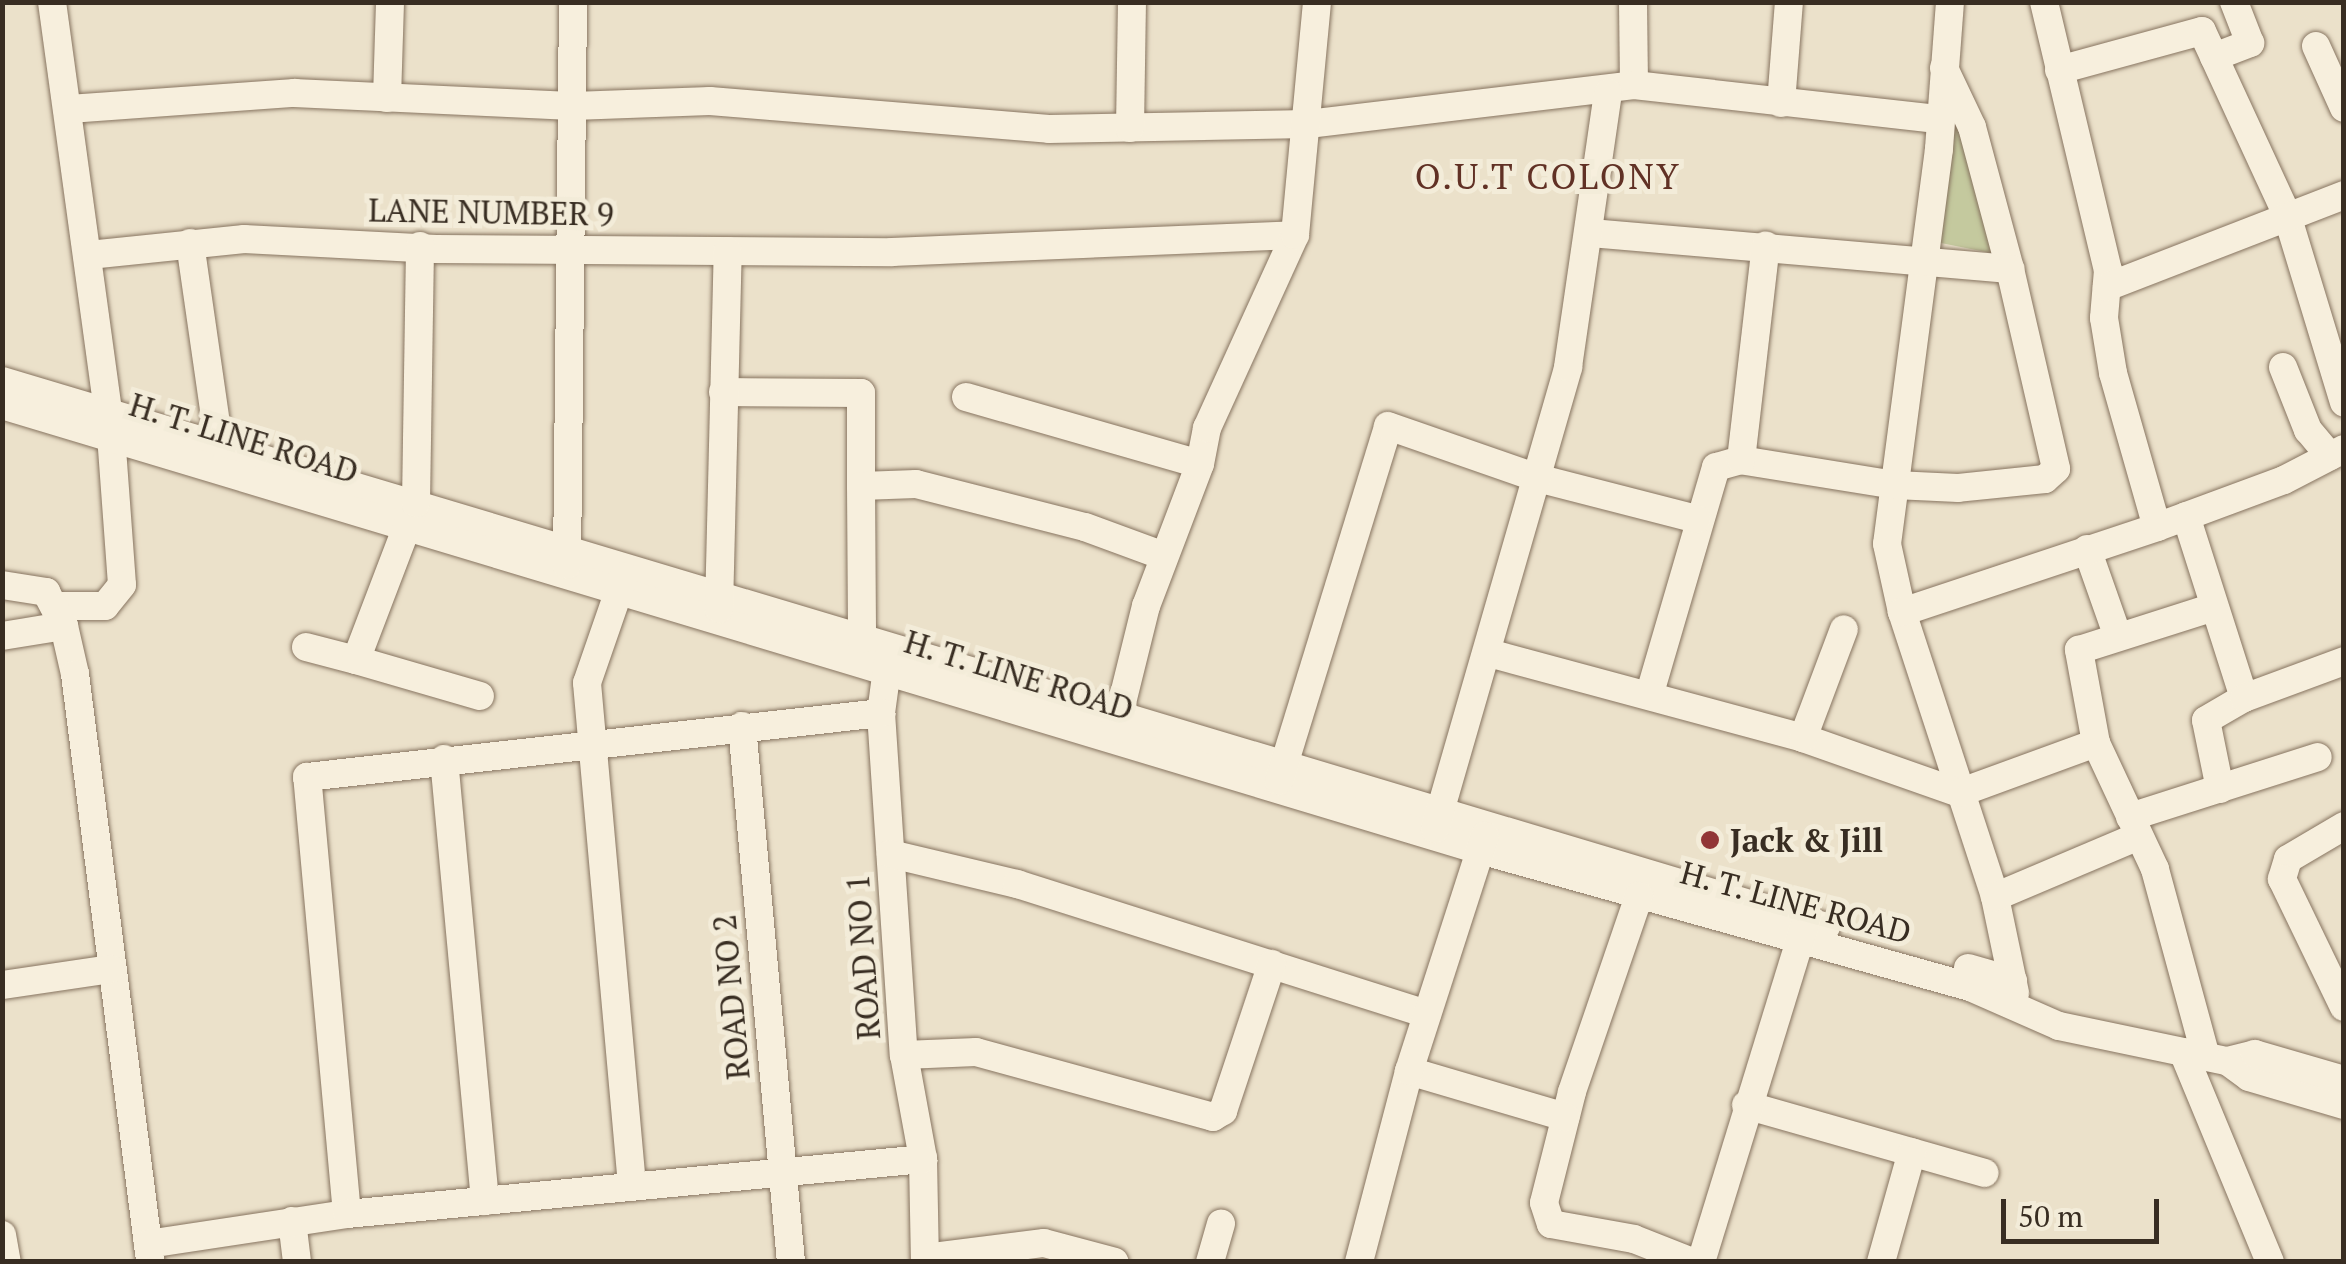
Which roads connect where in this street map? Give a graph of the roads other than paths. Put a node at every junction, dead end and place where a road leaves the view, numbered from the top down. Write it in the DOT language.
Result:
graph roads {
  1 [pos="52,2"];
  2 [pos="390,2"];
  3 [pos="573,2"];
  4 [pos="1132,2"];
  5 [pos="1317,2"];
  6 [pos="1632,2"];
  7 [pos="1789,2"];
  8 [pos="1950,2"];
  9 [pos="2044,2"];
  10 [pos="2234,2"];
  11 [pos="2316,46"];
  12 [pos="2214,57"];
  13 [pos="1944,68"];
  14 [pos="2059,70"];
  15 [pos="1621,89"];
  16 [pos="388,98"];
  17 [pos="1781,103"];
  18 [pos="573,106"];
  19 [pos="2344,108"];
  20 [pos="69,109"];
  21 [pos="1937,120"];
  22 [pos="1308,124"];
  23 [pos="1130,128"];
  24 [pos="2344,194"];
  25 [pos="2287,215"];
  26 [pos="1590,233"];
  27 [pos="1295,235"];
  28 [pos="190,243"];
  29 [pos="420,246"];
  30 [pos="1766,246"];
  31 [pos="570,250"];
  32 [pos="728,251"];
  33 [pos="89,255"];
  34 [pos="1919,266"];
  35 [pos="2010,269"];
  36 [pos="2107,287"];
  37 [pos="2284,367"];
  38 [pos="2,381"];
  39 [pos="723,392"];
  40 [pos="966,397"];
  41 [pos="2344,403"];
  42 [pos="2,405"];
  43 [pos="110,423"];
  44 [pos="2337,453"];
  45 [pos="221,457"];
  46 [pos="1741,460"];
  47 [pos="1200,464"];
  48 [pos="1537,478"];
  49 [pos="1895,485"];
  50 [pos="861,486"];
  51 [pos="412,514"];
  52 [pos="2186,516"];
  53 [pos="1697,519"];
  54 [pos="2158,527"];
  55 [pos="2088,549"];
  56 [pos="1164,556"];
  57 [pos="568,561"];
  58 [pos="623,578"];
  59 [pos="2,585"];
  60 [pos="2214,607"];
  61 [pos="719,609"];
  62 [pos="1902,612"];
  63 [pos="59,616"];
  64 [pos="1844,629"];
  65 [pos="2,636"];
  66 [pos="2118,636"];
  67 [pos="862,639"];
  68 [pos="306,648"];
  69 [pos="1488,654"];
  70 [pos="356,660"];
  71 [pos="887,660"];
  72 [pos="2344,661"];
  73 [pos="1650,693"];
  74 [pos="480,696"];
  75 [pos="2244,698"];
  76 [pos="881,713"];
  77 [pos="742,726"];
  78 [pos="1116,727"];
  79 [pos="1803,738"];
  80 [pos="591,743"];
  81 [pos="2096,743"];
  82 [pos="2318,758"];
  83 [pos="444,759"];
  84 [pos="1280,777"];
  85 [pos="2220,789"];
  86 [pos="1959,793"];
  87 [pos="1436,824"];
  88 [pos="2344,826"];
  89 [pos="2135,827"];
  90 [pos="1484,838"];
  91 [pos="891,854"];
  92 [pos="1639,896"];
  93 [pos="1995,897"];
  94 [pos="1803,930"];
  95 [pos="1272,964"];
  96 [pos="110,969"];
  97 [pos="2,985"];
  98 [pos="2015,992"];
  99 [pos="2344,1007"];
  100 [pos="1427,1014"];
  101 [pos="904,1055"];
  102 [pos="2205,1057"];
  103 [pos="1409,1072"];
  104 [pos="2344,1080"];
  105 [pos="1746,1105"];
  106 [pos="2344,1106"];
  107 [pos="1564,1117"];
  108 [pos="1912,1152"];
  109 [pos="923,1159"];
  110 [pos="782,1172"];
  111 [pos="1984,1173"];
  112 [pos="632,1185"];
  113 [pos="485,1201"];
  114 [pos="347,1214"];
  115 [pos="292,1222"];
  116 [pos="1220,1224"];
  117 [pos="2,1235"];
  118 [pos="150,1253"];
  119 [pos="925,1260"];
  120 [pos="7,1262"];
  121 [pos="297,1262"];
  122 [pos="792,1262"];
  123 [pos="1115,1262"];
  124 [pos="1210,1262"];
  125 [pos="1359,1262"];
  126 [pos="1692,1262"];
  127 [pos="1701,1262"];
  128 [pos="1881,1262"];
  129 [pos="2270,1262"];
  1 -- 20 [label="street"];
  2 -- 16 [label="street"];
  3 -- 18 [label="street"];
  4 -- 23 [label="street"];
  5 -- 22 [label="street"];
  6 -- 15 [label="street"];
  7 -- 17 [label="street"];
  8 -- 13 [label="street"];
  9 -- 14 [label="street"];
  10 -- 12 [label="street"];
  11 -- 19 [label="street"];
  12 -- 14 [label="street"];
  12 -- 25 [label="street"];
  13 -- 21 [label="street"];
  13 -- 35 [label="street"];
  14 -- 36 [label="street"];
  15 -- 17 [label="street"];
  15 -- 22 [label="street"];
  15 -- 26 [label="street"];
  16 -- 18 [label="street"];
  16 -- 20 [label="street"];
  17 -- 21 [label="street"];
  18 -- 23 [label="street"];
  18 -- 31 [label="street"];
  20 -- 33 [label="street"];
  21 -- 34 [label="street"];
  22 -- 23 [label="street"];
  22 -- 27 [label="street"];
  24 -- 25 [label="street"];
  25 -- 36 [label="street"];
  25 -- 41 [label="street"];
  26 -- 30 [label="street"];
  26 -- 48 [label="street"];
  27 -- 32 [label="street, LANE NUMBER 9"];
  27 -- 47 [label="street"];
  28 -- 29 [label="street, LANE NUMBER 9"];
  28 -- 33 [label="street, LANE NUMBER 9"];
  28 -- 45 [label="street"];
  29 -- 31 [label="street, LANE NUMBER 9"];
  29 -- 51 [label="street"];
  30 -- 34 [label="street"];
  30 -- 46 [label="street"];
  31 -- 32 [label="street, LANE NUMBER 9"];
  31 -- 57 [label="street"];
  32 -- 39 [label="street"];
  33 -- 43 [label="street"];
  34 -- 35 [label="street"];
  34 -- 49 [label="street"];
  35 -- 49 [label="street"];
  36 -- 54 [label="street"];
  37 -- 44 [label="street"];
  38 -- 43 [label="street, H. T. LINE ROAD"];
  39 -- 50 [label="street"];
  39 -- 61 [label="street"];
  40 -- 47 [label="street"];
  42 -- 43 [label="street, H. T. LINE ROAD"];
  43 -- 45 [label="street, H. T. LINE ROAD"];
  43 -- 63 [label="street"];
  44 -- 52 [label="street"];
  45 -- 51 [label="street, H. T. LINE ROAD"];
  46 -- 49 [label="street"];
  46 -- 53 [label="street"];
  47 -- 56 [label="street"];
  48 -- 53 [label="street"];
  48 -- 69 [label="street"];
  48 -- 84 [label="street"];
  49 -- 62 [label="street"];
  50 -- 56 [label="street"];
  50 -- 67 [label="street"];
  51 -- 57 [label="street, H. T. LINE ROAD"];
  51 -- 70 [label="street"];
  52 -- 54 [label="street"];
  52 -- 60 [label="street"];
  53 -- 73 [label="street"];
  54 -- 55 [label="street"];
  55 -- 62 [label="street"];
  55 -- 66 [label="street"];
  56 -- 78 [label="street"];
  57 -- 58 [label="street, H. T. LINE ROAD"];
  58 -- 61 [label="street, H. T. LINE ROAD"];
  58 -- 80 [label="street"];
  59 -- 63 [label="street"];
  60 -- 66 [label="street"];
  60 -- 75 [label="street"];
  61 -- 67 [label="street, H. T. LINE ROAD"];
  61 -- 71 [label="street, H. T. LINE ROAD"];
  62 -- 86 [label="street"];
  63 -- 65 [label="street"];
  63 -- 96 [label="street"];
  64 -- 79 [label="street"];
  66 -- 81 [label="street"];
  67 -- 71 [label="street, H. T. LINE ROAD"];
  68 -- 70 [label="street"];
  69 -- 73 [label="street"];
  69 -- 87 [label="street"];
  70 -- 74 [label="street"];
  71 -- 76 [label="street, ROAD NO 1"];
  71 -- 78 [label="street, H. T. LINE ROAD"];
  72 -- 75 [label="street"];
  73 -- 79 [label="street"];
  75 -- 85 [label="street"];
  76 -- 77 [label="street"];
  76 -- 91 [label="street, ROAD NO 1"];
  77 -- 80 [label="street"];
  77 -- 110 [label="street, ROAD NO 2"];
  78 -- 84 [label="street, H. T. LINE ROAD"];
  79 -- 86 [label="street"];
  80 -- 83 [label="street"];
  80 -- 112 [label="street"];
  81 -- 86 [label="street"];
  81 -- 89 [label="street"];
  82 -- 85 [label="street"];
  83 -- 113 [label="street"];
  83 -- 114 [label="street"];
  84 -- 87 [label="street, H. T. LINE ROAD"];
  85 -- 89 [label="street"];
  86 -- 93 [label="street"];
  87 -- 90 [label="street, H. T. LINE ROAD"];
  88 -- 99 [label="street"];
  89 -- 93 [label="street"];
  89 -- 102 [label="street"];
  90 -- 92 [label="street, H. T. LINE ROAD"];
  90 -- 94 [label="street, H. T. LINE ROAD"];
  90 -- 100 [label="street"];
  91 -- 95 [label="street"];
  91 -- 101 [label="street, ROAD NO 1"];
  92 -- 94 [label="street, H. T. LINE ROAD"];
  92 -- 107 [label="street"];
  93 -- 98 [label="street"];
  94 -- 98 [label="street, H. T. LINE ROAD"];
  94 -- 105 [label="street"];
  95 -- 100 [label="street"];
  95 -- 101 [label="street"];
  96 -- 97 [label="street"];
  96 -- 118 [label="street"];
  98 -- 102 [label="street, H. T. LINE ROAD"];
  100 -- 103 [label="street"];
  101 -- 109 [label="street, ROAD NO 1"];
  102 -- 104 [label="street"];
  102 -- 106 [label="street"];
  102 -- 129 [label="street"];
  103 -- 107 [label="street"];
  103 -- 125 [label="street"];
  105 -- 108 [label="street"];
  105 -- 127 [label="street"];
  107 -- 126 [label="street"];
  108 -- 111 [label="street"];
  108 -- 128 [label="street"];
  109 -- 110 [label="street"];
  109 -- 119 [label="street, ROAD NO 1"];
  110 -- 112 [label="street"];
  110 -- 122 [label="street, ROAD NO 2"];
  112 -- 113 [label="street"];
  113 -- 114 [label="street"];
  114 -- 115 [label="street"];
  115 -- 118 [label="street"];
  115 -- 121 [label="street"];
  116 -- 124 [label="street"];
  117 -- 120 [label="street"];
  119 -- 123 [label="street"];
}
